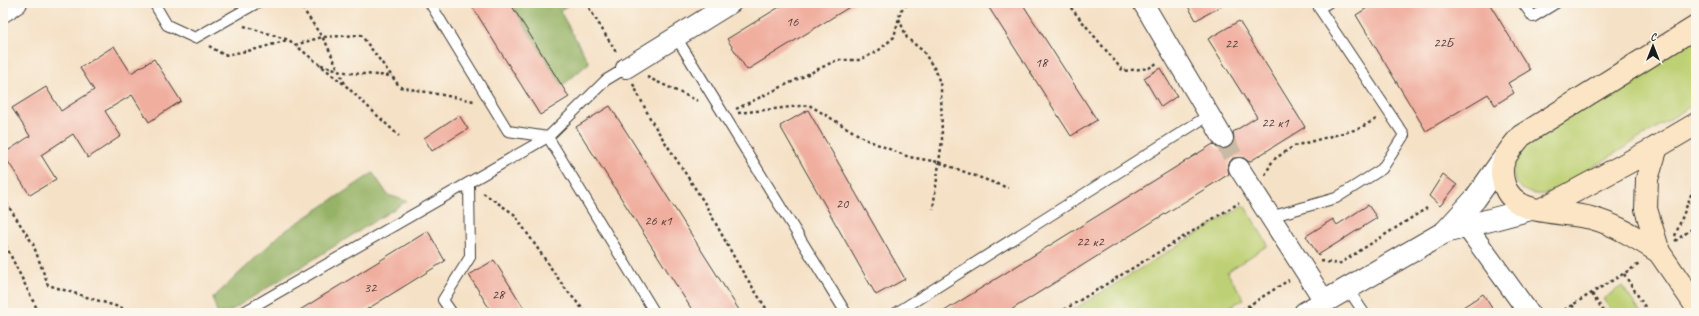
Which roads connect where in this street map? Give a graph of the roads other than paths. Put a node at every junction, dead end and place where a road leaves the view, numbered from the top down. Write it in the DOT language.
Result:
graph roads {
  1 [pos="17,3"];
  2 [pos="154,3"];
  3 [pos="257,3"];
  4 [pos="430,3"];
  5 [pos="731,3"];
  6 [pos="1143,3"];
  7 [pos="1328,3"];
  8 [pos="1523,3"];
  9 [pos="1556,3"];
  10 [pos="3,12"];
  11 [pos="1696,27"];
  12 [pos="676,36"];
  13 [pos="626,68"];
  14 [pos="1209,115"];
  15 [pos="1696,124"];
  16 [pos="548,137"];
  17 [pos="1223,138"];
  18 [pos="1657,147"];
  19 [pos="1504,158"];
  20 [pos="1239,168"];
  21 [pos="469,183"];
  22 [pos="1536,209"];
  23 [pos="1270,217"];
  24 [pos="1456,229"];
  25 [pos="1666,247"];
  26 [pos="1348,289"];
  27 [pos="1325,302"];
  28 [pos="1696,306"];
  29 [pos="242,313"];
  30 [pos="452,313"];
  31 [pos="655,313"];
  32 [pos="846,313"];
  33 [pos="896,313"];
  34 [pos="1305,313"];
  35 [pos="1364,313"];
  36 [pos="1529,313"];
  1 -- 10 [label="street"];
  2 -- 3 [label="lane"];
  4 -- 16 [label="lane"];
  5 -- 12 [label="street"];
  6 -- 14 [label="street"];
  7 -- 23 [label="lane"];
  8 -- 9 [label="lane"];
  11 -- 19 [label="main road"];
  12 -- 13 [label="street"];
  12 -- 32 [label="lane"];
  13 -- 16 [label="lane"];
  14 -- 17 [label="street"];
  14 -- 33 [label="lane"];
  15 -- 18 [label="main road"];
  16 -- 21 [label="lane"];
  16 -- 31 [label="lane"];
  18 -- 22 [label="main road"];
  18 -- 25 [label="main road"];
  19 -- 22 [label="main road"];
  19 -- 24 [label="street"];
  20 -- 23 [label="street"];
  21 -- 29 [label="lane"];
  21 -- 30 [label="lane"];
  22 -- 24 [label="street"];
  22 -- 25 [label="main road"];
  23 -- 27 [label="street"];
  24 -- 26 [label="street"];
  24 -- 36 [label="street"];
  25 -- 28 [label="main road"];
  26 -- 27 [label="street"];
  26 -- 35 [label="lane"];
  27 -- 34 [label="street"];
}
